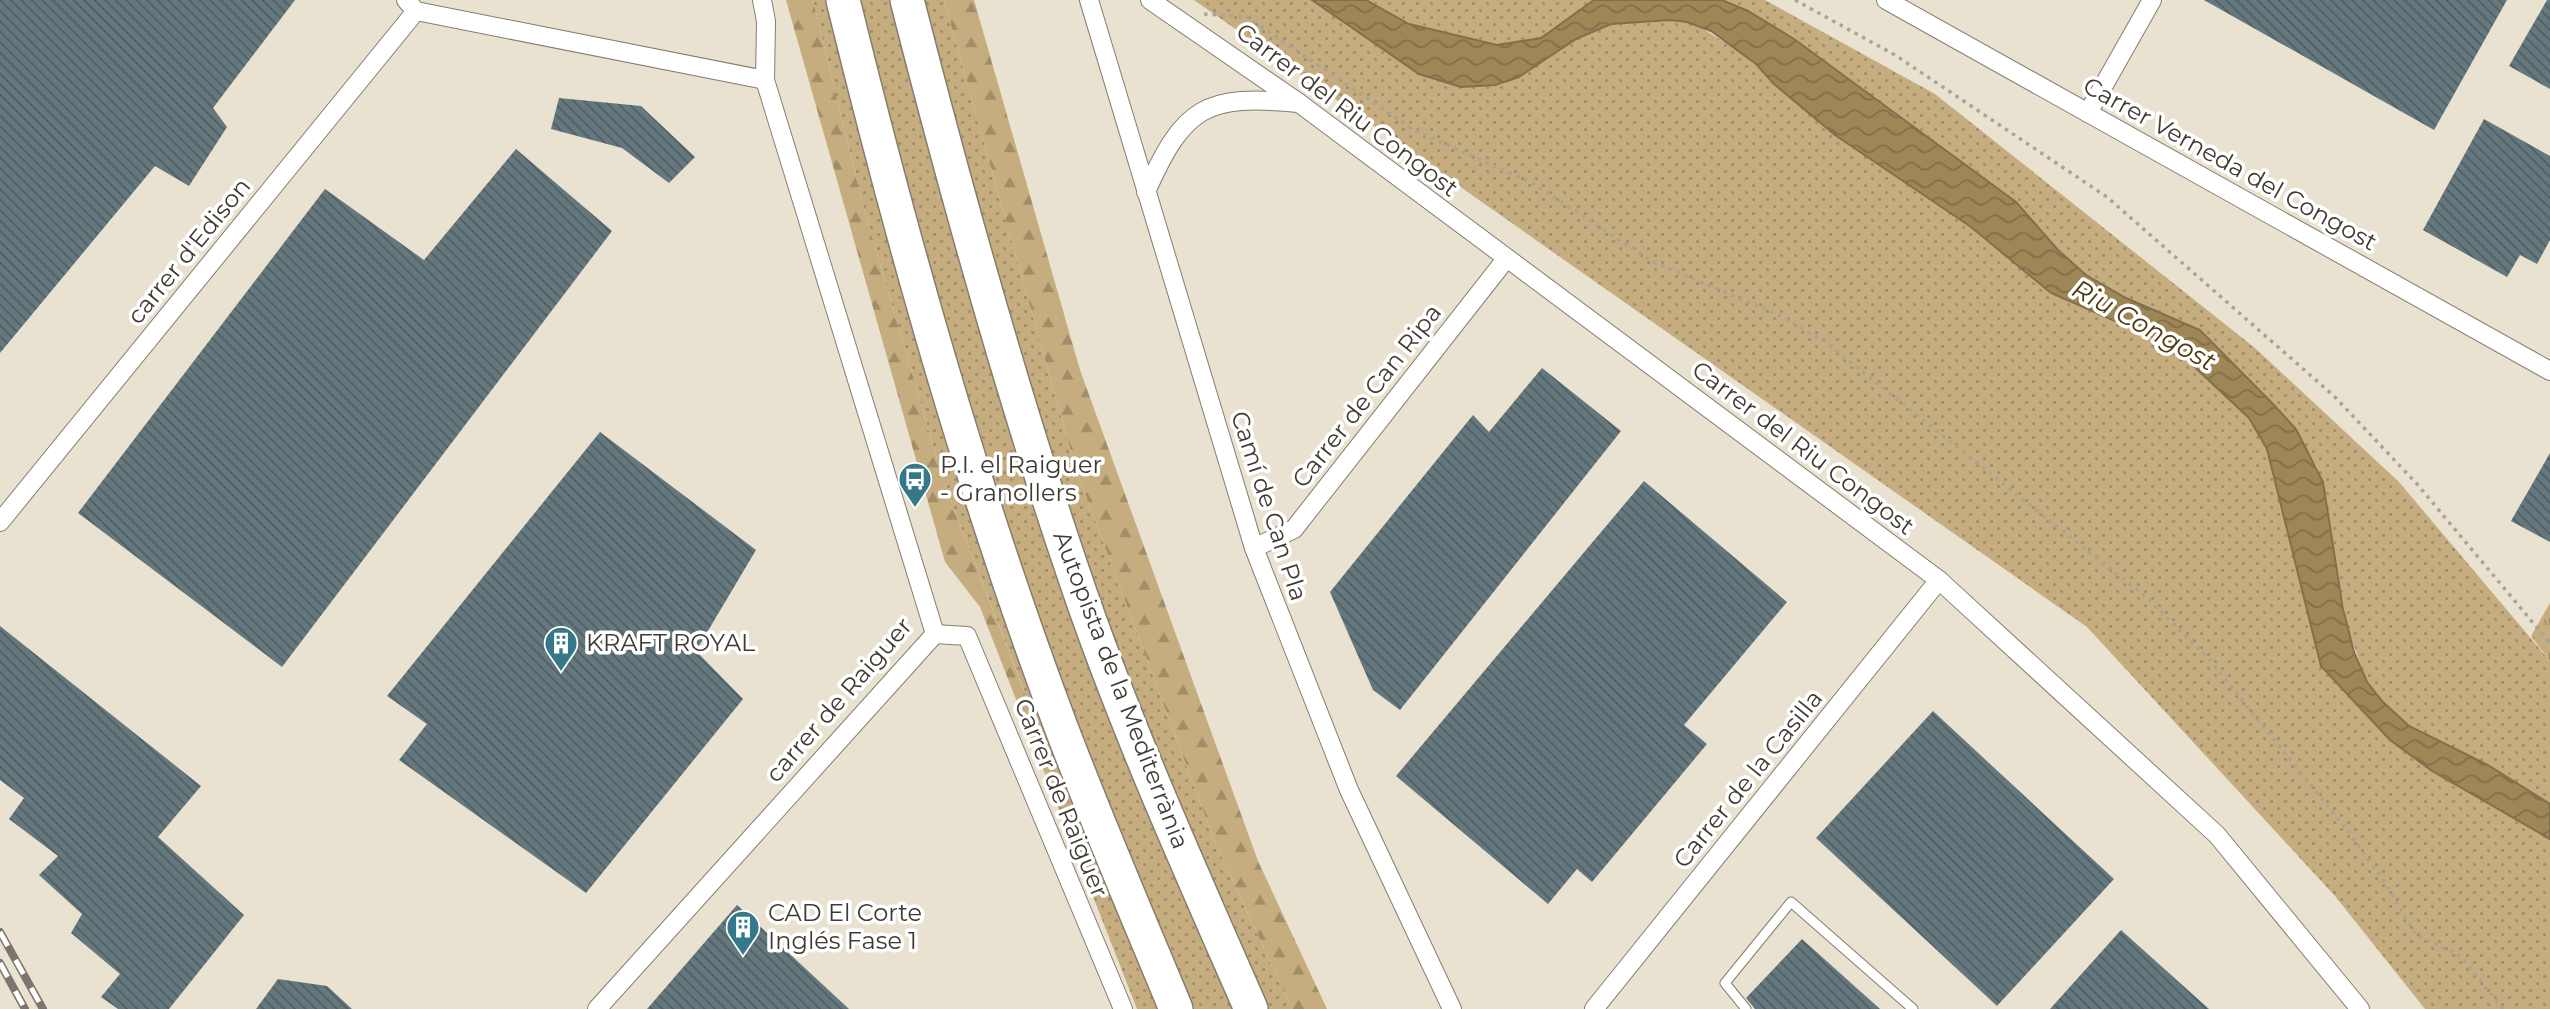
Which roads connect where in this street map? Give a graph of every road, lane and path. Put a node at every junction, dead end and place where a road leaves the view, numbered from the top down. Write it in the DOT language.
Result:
graph roads {
  1 [pos="762,0"];
  2 [pos="843,0"];
  3 [pos="907,0"];
  4 [pos="1088,0"];
  5 [pos="1150,0"];
  6 [pos="1795,0"];
  7 [pos="1886,0"];
  8 [pos="2152,0"];
  9 [pos="411,6"];
  10 [pos="1188,25"];
  11 [pos="765,80"];
  12 [pos="1299,103"];
  13 [pos="2088,113"];
  14 [pos="1146,192"];
  15 [pos="1506,259"];
  16 [pos="2549,369"];
  17 [pos="0,522"];
  18 [pos="1254,548"];
  19 [pos="1939,580"];
  20 [pos="935,634"];
  21 [pos="2550,643"];
  22 [pos="597,1009"];
  23 [pos="1123,1009"];
  24 [pos="1176,1009"];
  25 [pos="1251,1009"];
  26 [pos="1452,1009"];
  27 [pos="1594,1009"];
  28 [pos="1746,1009"];
  29 [pos="1913,1009"];
  30 [pos="2360,1009"];
  31 [pos="2503,1009"];
  1 -- 11 [label="street, carrer de Raiguer"];
  2 -- 24 [label="highway"];
  3 -- 25 [label="highway, Autopista de la Mediterrània"];
  4 -- 14 [label="street, Camí de Can Pla"];
  5 -- 10 [label="street, Carrer del Riu Congost"];
  6 -- 21 [label="path"];
  7 -- 13 [label="street, Carrer Verneda del Congost"];
  8 -- 13 [label="street"];
  9 -- 11 [label="street"];
  9 -- 17 [label="street, carrer d'Edison"];
  10 -- 12 [label="street, Carrer del Riu Congost"];
  10 -- 31 [label="path"];
  11 -- 20 [label="street, carrer de Raiguer"];
  12 -- 14 [label="street"];
  12 -- 15 [label="street, Carrer del Riu Congost"];
  13 -- 16 [label="street, Carrer Verneda del Congost"];
  14 -- 18 [label="street, Camí de Can Pla"];
  15 -- 18 [label="street, Carrer de Can Ripa"];
  15 -- 19 [label="street, Carrer del Riu Congost"];
  18 -- 26 [label="street, Camí de Can Pla"];
  19 -- 27 [label="street, Carrer de la Casilla"];
  19 -- 30 [label="street, Carrer del Riu Congost"];
  20 -- 22 [label="street, carrer de Raiguer"];
  20 -- 23 [label="street, Carrer de Raiguer"];
  28 -- 29 [label="lane"];
}
